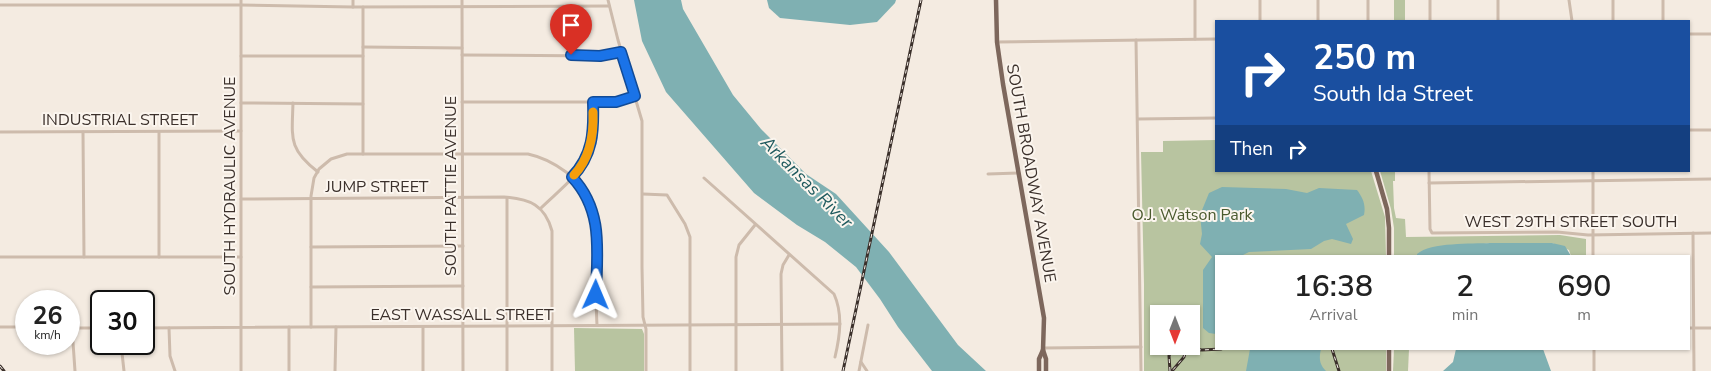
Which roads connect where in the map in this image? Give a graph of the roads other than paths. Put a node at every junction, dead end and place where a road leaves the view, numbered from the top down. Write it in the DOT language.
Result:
graph roads {
  1 [pos="241,0"];
  2 [pos="353,0"];
  3 [pos="462,0"];
  4 [pos="608,0"];
  5 [pos="996,0"];
  6 [pos="1195,0"];
  7 [pos="1260,0"];
  8 [pos="1318,0"];
  9 [pos="1368,0"];
  10 [pos="1430,0"];
  11 [pos="1498,0"];
  12 [pos="1569,0"];
  13 [pos="1613,0"];
  14 [pos="1663,0"];
  15 [pos="0,5"];
  16 [pos="241,5"];
  17 [pos="609,6"];
  18 [pos="353,7"];
  19 [pos="363,7"];
  20 [pos="462,7"];
  21 [pos="1260,20"];
  22 [pos="1318,20"];
  23 [pos="1368,20"];
  24 [pos="1430,20"];
  25 [pos="1498,20"];
  26 [pos="1572,20"];
  27 [pos="1613,20"];
  28 [pos="1663,20"];
  29 [pos="1690,34"];
  30 [pos="1711,34"];
  31 [pos="1196,39"];
  32 [pos="1215,39"];
  33 [pos="1136,40"];
  34 [pos="997,42"];
  35 [pos="363,47"];
  36 [pos="462,48"];
  37 [pos="621,52"];
  38 [pos="462,55"];
  39 [pos="241,56"];
  40 [pos="363,56"];
  41 [pos="635,96"];
  42 [pos="462,102"];
  43 [pos="593,102"];
  44 [pos="241,103"];
  45 [pos="293,103"];
  46 [pos="363,104"];
  47 [pos="1138,118"];
  48 [pos="1215,118"];
  49 [pos="1690,130"];
  50 [pos="1711,130"];
  51 [pos="241,131"];
  52 [pos="0,132"];
  53 [pos="83,132"];
  54 [pos="159,132"];
  55 [pos="363,154"];
  56 [pos="463,154"];
  57 [pos="318,172"];
  58 [pos="1376,172"];
  59 [pos="1429,172"];
  60 [pos="1593,172"];
  61 [pos="1019,173"];
  62 [pos="988,174"];
  63 [pos="572,177"];
  64 [pos="704,178"];
  65 [pos="1711,179"];
  66 [pos="1593,181"];
  67 [pos="1429,183"];
  68 [pos="643,194"];
  69 [pos="463,198"];
  70 [pos="507,198"];
  71 [pos="311,199"];
  72 [pos="241,200"];
  73 [pos="541,208"];
  74 [pos="756,225"];
  75 [pos="1693,233"];
  76 [pos="1711,233"];
  77 [pos="1593,235"];
  78 [pos="463,246"];
  79 [pos="311,247"];
  80 [pos="789,255"];
  81 [pos="1389,255"];
  82 [pos="1593,255"];
  83 [pos="0,257"];
  84 [pos="84,257"];
  85 [pos="159,257"];
  86 [pos="241,257"];
  87 [pos="463,286"];
  88 [pos="311,287"];
  89 [pos="736,324"];
  90 [pos="781,324"];
  91 [pos="840,324"];
  92 [pos="597,325"];
  93 [pos="645,325"];
  94 [pos="690,325"];
  95 [pos="868,325"];
  96 [pos="463,326"];
  97 [pos="507,326"];
  98 [pos="552,326"];
  99 [pos="0,327"];
  100 [pos="15,327"];
  101 [pos="311,327"];
  102 [pos="336,327"];
  103 [pos="423,327"];
  104 [pos="155,328"];
  105 [pos="169,328"];
  106 [pos="242,328"];
  107 [pos="289,328"];
  108 [pos="1691,328"];
  109 [pos="1711,328"];
  110 [pos="1141,347"];
  111 [pos="1043,349"];
  112 [pos="1389,350"];
  113 [pos="1594,350"];
  114 [pos="73,355"];
  115 [pos="122,355"];
  116 [pos="835,357"];
  117 [pos="860,362"];
  118 [pos="75,371"];
  119 [pos="124,371"];
  120 [pos="175,371"];
  121 [pos="241,371"];
  122 [pos="289,371"];
  123 [pos="335,371"];
  124 [pos="423,371"];
  125 [pos="463,371"];
  126 [pos="507,371"];
  127 [pos="552,371"];
  128 [pos="646,371"];
  129 [pos="690,371"];
  130 [pos="736,371"];
  131 [pos="782,371"];
  132 [pos="859,371"];
  133 [pos="868,371"];
  134 [pos="1039,371"];
  135 [pos="1046,371"];
  136 [pos="1141,371"];
  137 [pos="1389,371"];
  138 [pos="1594,371"];
  139 [pos="1694,371"];
  1 -- 16 [label="street, SOUTH HYDRAULIC AVENUE"];
  2 -- 18 [label="street"];
  3 -- 20 [label="street, SOUTH PATTIE AVENUE"];
  4 -- 17 [label="street"];
  5 -- 34 [label="main road, SOUTH BROADWAY AVENUE"];
  6 -- 31 [label="street"];
  7 -- 21 [label="street"];
  8 -- 22 [label="street"];
  9 -- 23 [label="street"];
  10 -- 24 [label="street"];
  11 -- 25 [label="street"];
  12 -- 26 [label="street"];
  13 -- 27 [label="street"];
  14 -- 28 [label="street"];
  15 -- 16 [label="street"];
  16 -- 18 [label="street"];
  16 -- 39 [label="street, SOUTH HYDRAULIC AVENUE"];
  17 -- 20 [label="street"];
  17 -- 37 [label="street"];
  18 -- 19 [label="street"];
  19 -- 20 [label="street"];
  19 -- 35 [label="street"];
  20 -- 36 [label="street, SOUTH PATTIE AVENUE"];
  29 -- 30 [label="street"];
  31 -- 32 [label="street"];
  31 -- 33 [label="street"];
  33 -- 34 [label="street"];
  33 -- 47 [label="street"];
  34 -- 61 [label="main road, SOUTH BROADWAY AVENUE"];
  35 -- 36 [label="street"];
  35 -- 40 [label="street"];
  36 -- 38 [label="street, SOUTH PATTIE AVENUE"];
  37 -- 38 [label="street"];
  37 -- 41 [label="street"];
  38 -- 42 [label="street, SOUTH PATTIE AVENUE"];
  39 -- 40 [label="street"];
  39 -- 44 [label="street, SOUTH HYDRAULIC AVENUE"];
  40 -- 46 [label="street"];
  41 -- 43 [label="street"];
  41 -- 68 [label="street"];
  42 -- 43 [label="street"];
  42 -- 56 [label="street, SOUTH PATTIE AVENUE"];
  43 -- 63 [label="street"];
  44 -- 45 [label="street"];
  44 -- 51 [label="street, SOUTH HYDRAULIC AVENUE"];
  45 -- 46 [label="street"];
  45 -- 57 [label="street"];
  46 -- 55 [label="street"];
  47 -- 48 [label="street"];
  47 -- 110 [label="street"];
  49 -- 50 [label="street"];
  51 -- 54 [label="street, INDUSTRIAL STREET"];
  51 -- 72 [label="street, SOUTH HYDRAULIC AVENUE"];
  52 -- 53 [label="street, INDUSTRIAL STREET"];
  53 -- 54 [label="street, INDUSTRIAL STREET"];
  53 -- 84 [label="street"];
  54 -- 85 [label="street"];
  55 -- 56 [label="street"];
  55 -- 57 [label="street"];
  56 -- 63 [label="street"];
  56 -- 69 [label="street, SOUTH PATTIE AVENUE"];
  57 -- 71 [label="street"];
  58 -- 81 [label="main road"];
  59 -- 67 [label="street"];
  60 -- 66 [label="street"];
  61 -- 62 [label="street"];
  61 -- 111 [label="main road, SOUTH BROADWAY AVENUE"];
  63 -- 73 [label="street"];
  63 -- 92 [label="street"];
  64 -- 74 [label="street"];
  65 -- 66 [label="street"];
  66 -- 67 [label="street"];
  66 -- 77 [label="street"];
  67 -- 77 [label="street, WEST 29TH STREET SOUTH"];
  68 -- 93 [label="street"];
  68 -- 94 [label="street"];
  69 -- 70 [label="street, JUMP STREET"];
  69 -- 71 [label="street, JUMP STREET"];
  69 -- 78 [label="street, SOUTH PATTIE AVENUE"];
  70 -- 73 [label="street, JUMP STREET"];
  70 -- 97 [label="street"];
  71 -- 72 [label="street, JUMP STREET"];
  71 -- 79 [label="street"];
  72 -- 86 [label="street, SOUTH HYDRAULIC AVENUE"];
  73 -- 98 [label="street"];
  74 -- 80 [label="street"];
  74 -- 89 [label="street"];
  75 -- 76 [label="street, WEST 29TH STREET SOUTH"];
  75 -- 77 [label="street, WEST 29TH STREET SOUTH"];
  75 -- 108 [label="street"];
  77 -- 82 [label="street"];
  78 -- 79 [label="street"];
  78 -- 87 [label="street, SOUTH PATTIE AVENUE"];
  79 -- 88 [label="street"];
  80 -- 90 [label="street"];
  80 -- 91 [label="street"];
  83 -- 84 [label="street"];
  84 -- 85 [label="street"];
  85 -- 86 [label="street"];
  86 -- 106 [label="street, SOUTH HYDRAULIC AVENUE"];
  87 -- 88 [label="street"];
  87 -- 96 [label="street, SOUTH PATTIE AVENUE"];
  88 -- 101 [label="street"];
  89 -- 90 [label="street, EAST WASSALL STREET"];
  89 -- 94 [label="street, EAST WASSALL STREET"];
  89 -- 130 [label="street"];
  90 -- 91 [label="street, EAST WASSALL STREET"];
  90 -- 131 [label="street"];
  91 -- 116 [label="street"];
  92 -- 93 [label="street, EAST WASSALL STREET"];
  92 -- 98 [label="street, EAST WASSALL STREET"];
  93 -- 94 [label="street, EAST WASSALL STREET"];
  93 -- 128 [label="street"];
  94 -- 129 [label="street"];
  95 -- 117 [label="street"];
  96 -- 97 [label="street, EAST WASSALL STREET"];
  96 -- 103 [label="street, EAST WASSALL STREET"];
  96 -- 125 [label="street, SOUTH PATTIE AVENUE"];
  97 -- 98 [label="street, EAST WASSALL STREET"];
  97 -- 126 [label="street"];
  98 -- 127 [label="street"];
  99 -- 100 [label="street"];
  101 -- 102 [label="street, EAST WASSALL STREET"];
  101 -- 107 [label="street, EAST WASSALL STREET"];
  102 -- 103 [label="street, EAST WASSALL STREET"];
  102 -- 123 [label="street"];
  103 -- 124 [label="street"];
  104 -- 105 [label="street, EAST WASSALL STREET"];
  105 -- 106 [label="street, EAST WASSALL STREET"];
  105 -- 120 [label="street"];
  106 -- 107 [label="street, EAST WASSALL STREET"];
  106 -- 121 [label="street, SOUTH HYDRAULIC AVENUE"];
  107 -- 122 [label="street"];
  108 -- 109 [label="street"];
  108 -- 139 [label="street"];
  110 -- 111 [label="street"];
  110 -- 136 [label="street"];
  111 -- 134 [label="main road, SOUTH BROADWAY AVENUE"];
  111 -- 135 [label="main road, SOUTH BROADWAY AVENUE"];
  112 -- 137 [label="main road"];
  113 -- 138 [label="street"];
  114 -- 118 [label="street"];
  115 -- 119 [label="street"];
  117 -- 132 [label="street"];
  117 -- 133 [label="street"];
}
